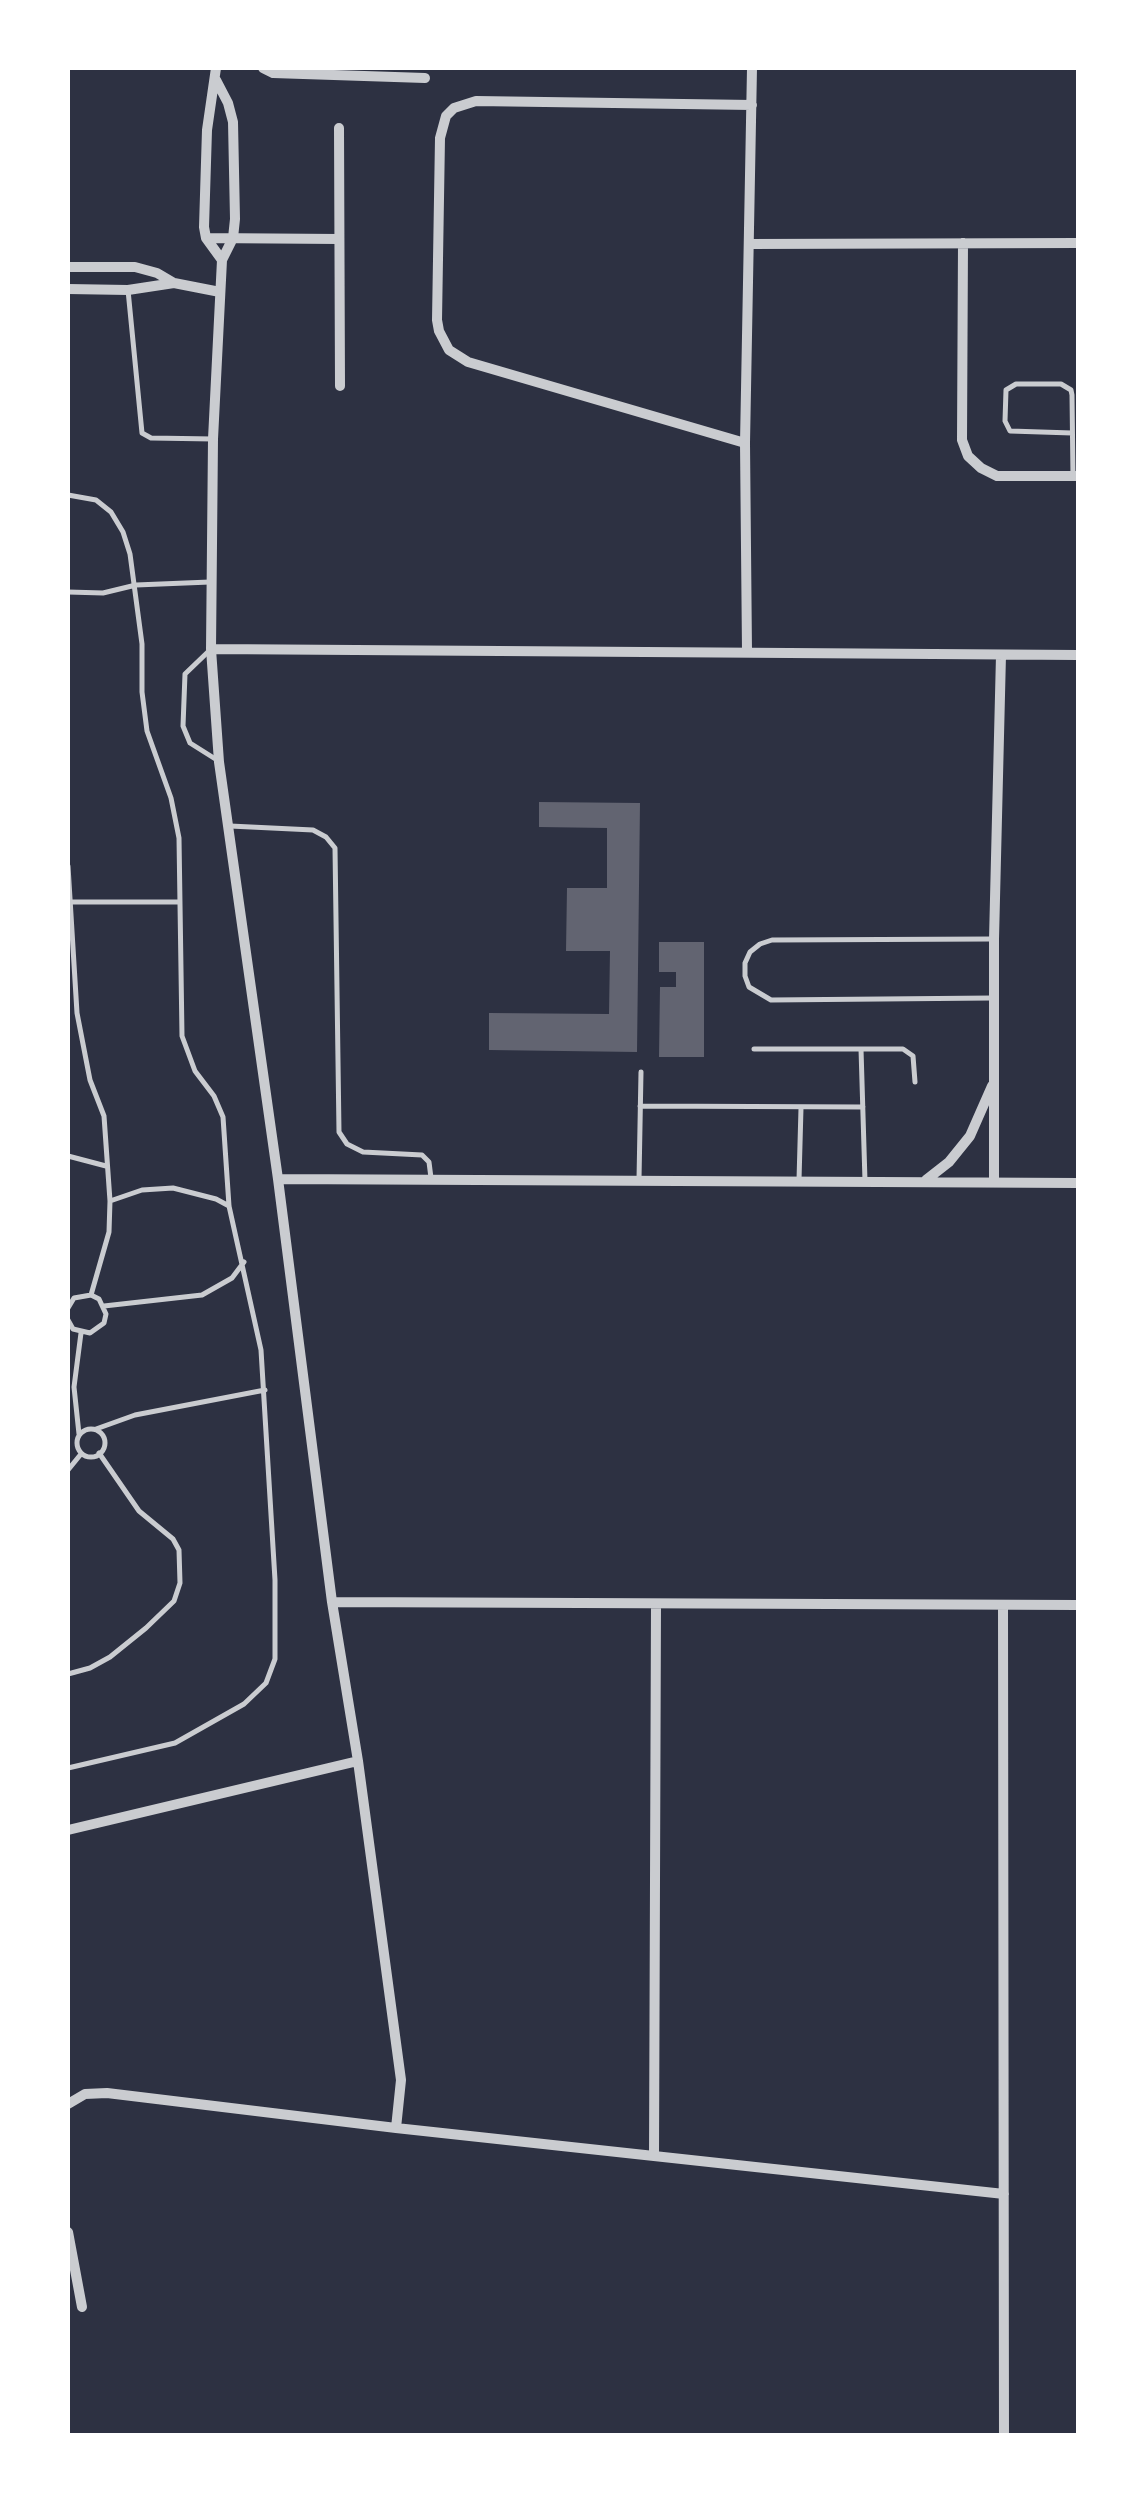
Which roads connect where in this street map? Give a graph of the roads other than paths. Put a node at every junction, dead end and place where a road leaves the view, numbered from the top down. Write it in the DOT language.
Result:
graph roads {
  1 [pos="216,68"];
  2 [pos="263,68"];
  3 [pos="752,68"];
  4 [pos="426,78"];
  5 [pos="216,80"];
  6 [pos="752,104"];
  7 [pos="339,128"];
  8 [pos="206,238"];
  9 [pos="232,238"];
  10 [pos="340,239"];
  11 [pos="1078,242"];
  12 [pos="964,243"];
  13 [pos="750,244"];
  14 [pos="222,260"];
  15 [pos="68,267"];
  16 [pos="174,283"];
  17 [pos="68,288"];
  18 [pos="128,290"];
  19 [pos="220,292"];
  20 [pos="340,386"];
  21 [pos="1072,433"];
  22 [pos="213,438"];
  23 [pos="745,443"];
  24 [pos="1076,476"];
  25 [pos="68,495"];
  26 [pos="210,582"];
  27 [pos="136,586"];
  28 [pos="68,592"];
  29 [pos="212,649"];
  30 [pos="748,652"];
  31 [pos="1000,655"];
  32 [pos="1078,655"];
  33 [pos="219,762"];
  34 [pos="227,826"];
  35 [pos="68,866"];
  36 [pos="70,902"];
  37 [pos="179,902"];
  38 [pos="994,940"];
  39 [pos="995,998"];
  40 [pos="754,1049"];
  41 [pos="862,1049"];
  42 [pos="641,1072"];
  43 [pos="995,1076"];
  44 [pos="914,1082"];
  45 [pos="640,1106"];
  46 [pos="800,1107"];
  47 [pos="863,1107"];
  48 [pos="68,1156"];
  49 [pos="106,1166"];
  50 [pos="278,1178"];
  51 [pos="431,1178"];
  52 [pos="639,1179"];
  53 [pos="800,1180"];
  54 [pos="865,1180"];
  55 [pos="924,1182"];
  56 [pos="994,1182"];
  57 [pos="1078,1183"];
  58 [pos="110,1201"];
  59 [pos="229,1206"];
  60 [pos="244,1262"];
  61 [pos="91,1295"];
  62 [pos="68,1306"];
  63 [pos="104,1306"];
  64 [pos="68,1320"];
  65 [pos="81,1333"];
  66 [pos="265,1390"];
  67 [pos="96,1429"];
  68 [pos="79,1434"];
  69 [pos="99,1453"];
  70 [pos="80,1454"];
  71 [pos="68,1470"];
  72 [pos="332,1602"];
  73 [pos="656,1604"];
  74 [pos="1078,1605"];
  75 [pos="1003,1606"];
  76 [pos="68,1674"];
  77 [pos="358,1761"];
  78 [pos="68,1768"];
  79 [pos="68,1830"];
  80 [pos="68,2104"];
  81 [pos="396,2128"];
  82 [pos="654,2156"];
  83 [pos="1004,2194"];
  84 [pos="68,2232"];
  85 [pos="82,2307"];
  86 [pos="1004,2436"];
  1 -- 5 [label="street"];
  2 -- 4 [label="street"];
  3 -- 6 [label="street"];
  5 -- 8 [label="street"];
  5 -- 9 [label="street"];
  6 -- 13 [label="street"];
  6 -- 23 [label="street"];
  7 -- 10 [label="street"];
  8 -- 9 [label="street"];
  8 -- 14 [label="street"];
  9 -- 10 [label="street"];
  9 -- 14 [label="street"];
  10 -- 20 [label="street"];
  11 -- 12 [label="street"];
  12 -- 13 [label="street"];
  12 -- 24 [label="street"];
  13 -- 23 [label="street"];
  14 -- 19 [label="street"];
  15 -- 16 [label="street"];
  16 -- 18 [label="street"];
  16 -- 19 [label="street"];
  17 -- 18 [label="street"];
  18 -- 22 [label="lane"];
  19 -- 22 [label="street"];
  21 -- 21 [label="lane"];
  21 -- 24 [label="lane"];
  22 -- 26 [label="street"];
  23 -- 30 [label="street"];
  25 -- 27 [label="lane"];
  26 -- 27 [label="lane"];
  26 -- 29 [label="street"];
  27 -- 28 [label="lane"];
  27 -- 37 [label="lane"];
  29 -- 30 [label="street"];
  29 -- 33 [label="street"];
  29 -- 33 [label="lane"];
  30 -- 31 [label="street"];
  31 -- 32 [label="street"];
  31 -- 38 [label="street"];
  33 -- 34 [label="street"];
  34 -- 50 [label="street"];
  34 -- 51 [label="lane"];
  35 -- 36 [label="lane"];
  36 -- 37 [label="lane"];
  36 -- 49 [label="lane"];
  37 -- 59 [label="lane"];
  38 -- 39 [label="street"];
  38 -- 39 [label="lane"];
  39 -- 43 [label="street"];
  40 -- 41 [label="lane"];
  41 -- 44 [label="lane"];
  41 -- 47 [label="lane"];
  42 -- 45 [label="lane"];
  43 -- 55 [label="street"];
  43 -- 56 [label="street"];
  45 -- 46 [label="lane"];
  45 -- 52 [label="lane"];
  46 -- 47 [label="lane"];
  46 -- 53 [label="lane"];
  47 -- 54 [label="lane"];
  48 -- 49 [label="lane"];
  49 -- 58 [label="lane"];
  50 -- 51 [label="street"];
  50 -- 72 [label="street"];
  51 -- 52 [label="street"];
  52 -- 53 [label="street"];
  53 -- 54 [label="street"];
  54 -- 55 [label="street"];
  55 -- 56 [label="street"];
  56 -- 57 [label="street"];
  58 -- 59 [label="lane"];
  58 -- 61 [label="lane"];
  59 -- 60 [label="lane"];
  60 -- 63 [label="lane"];
  60 -- 66 [label="lane"];
  61 -- 62 [label="lane"];
  61 -- 63 [label="lane"];
  63 -- 65 [label="lane"];
  64 -- 65 [label="lane"];
  65 -- 68 [label="lane"];
  66 -- 67 [label="lane"];
  66 -- 78 [label="lane"];
  67 -- 68 [label="lane"];
  67 -- 69 [label="lane"];
  68 -- 70 [label="lane"];
  69 -- 70 [label="lane"];
  69 -- 76 [label="lane"];
  70 -- 71 [label="lane"];
  72 -- 73 [label="street"];
  72 -- 77 [label="street"];
  73 -- 75 [label="street"];
  73 -- 82 [label="street"];
  74 -- 75 [label="street"];
  75 -- 83 [label="street"];
  77 -- 79 [label="street"];
  77 -- 81 [label="street"];
  80 -- 81 [label="street"];
  81 -- 82 [label="street"];
  82 -- 83 [label="street"];
  83 -- 86 [label="street"];
  84 -- 85 [label="street"];
}
